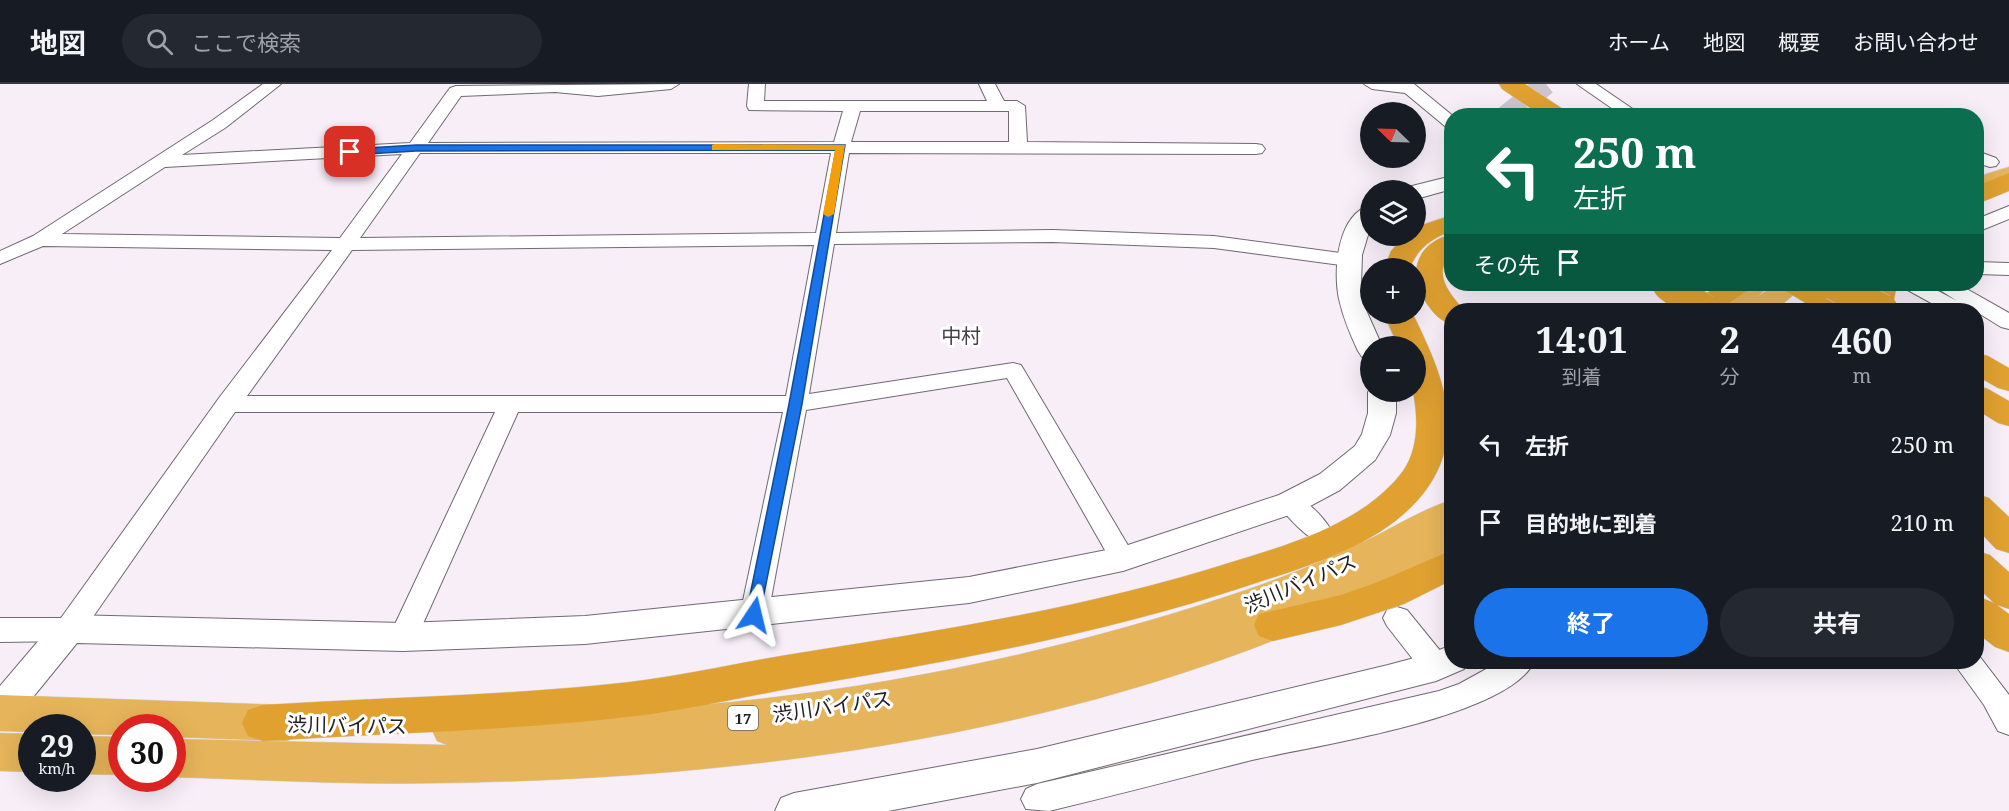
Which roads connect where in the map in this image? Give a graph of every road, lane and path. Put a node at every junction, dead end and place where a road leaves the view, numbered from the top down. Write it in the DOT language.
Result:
graph roads {
  1 [pos="273,84"];
  2 [pos="671,84"];
  3 [pos="758,84"];
  4 [pos="987,84"];
  5 [pos="1372,84"];
  6 [pos="1487,84"];
  7 [pos="1510,84"];
  8 [pos="1585,84"];
  9 [pos="1408,87"];
  10 [pos="998,106"];
  11 [pos="853,107"];
  12 [pos="1522,108"];
  13 [pos="1546,108"];
  14 [pos="1622,108"];
  15 [pos="1444,116"];
  16 [pos="841,147"];
  17 [pos="1018,147"];
  18 [pos="416,148"];
  19 [pos="1256,149"];
  20 [pos="161,162"];
  21 [pos="2009,181"];
  22 [pos="1444,184"];
  23 [pos="1426,189"];
  24 [pos="1984,193"];
  25 [pos="2009,212"];
  26 [pos="1984,223"];
  27 [pos="1444,225"];
  28 [pos="1360,226"];
  29 [pos="40,240"];
  30 [pos="823,240"];
  31 [pos="348,244"];
  32 [pos="1444,246"];
  33 [pos="0,258"];
  34 [pos="1400,258"];
  35 [pos="1348,261"];
  36 [pos="1984,268"];
  37 [pos="2009,268"];
  38 [pos="1682,291"];
  39 [pos="1688,291"];
  40 [pos="1728,291"];
  41 [pos="1747,291"];
  42 [pos="1784,291"];
  43 [pos="1805,291"];
  44 [pos="1835,291"];
  45 [pos="1846,291"];
  46 [pos="1924,291"];
  47 [pos="1956,291"];
  48 [pos="1695,303"];
  49 [pos="1711,303"];
  50 [pos="1712,303"];
  51 [pos="1733,303"];
  52 [pos="1768,303"];
  53 [pos="1825,303"];
  54 [pos="1855,303"];
  55 [pos="1868,303"];
  56 [pos="1948,303"];
  57 [pos="1976,303"];
  58 [pos="1444,306"];
  59 [pos="1984,307"];
  60 [pos="2009,322"];
  61 [pos="1984,323"];
  62 [pos="1364,336"];
  63 [pos="2009,337"];
  64 [pos="1984,367"];
  65 [pos="1984,381"];
  66 [pos="2009,381"];
  67 [pos="1426,382"];
  68 [pos="2009,396"];
  69 [pos="1984,400"];
  70 [pos="1382,402"];
  71 [pos="227,404"];
  72 [pos="510,404"];
  73 [pos="796,404"];
  74 [pos="2009,415"];
  75 [pos="1290,503"];
  76 [pos="1984,514"];
  77 [pos="1444,517"];
  78 [pos="1318,530"];
  79 [pos="2009,539"];
  80 [pos="1984,547"];
  81 [pos="1444,548"];
  82 [pos="1123,559"];
  83 [pos="1444,568"];
  84 [pos="2009,570"];
  85 [pos="1984,571"];
  86 [pos="2009,594"];
  87 [pos="754,615"];
  88 [pos="1984,616"];
  89 [pos="1397,618"];
  90 [pos="1273,626"];
  91 [pos="69,629"];
  92 [pos="0,630"];
  93 [pos="2009,636"];
  94 [pos="403,638"];
  95 [pos="1444,663"];
  96 [pos="1512,669"];
  97 [pos="1973,669"];
  98 [pos="0,712"];
  99 [pos="2009,722"];
  100 [pos="263,723"];
  101 [pos="0,752"];
  102 [pos="18,753"];
  103 [pos="186,758"];
  104 [pos="1036,792"];
  105 [pos="794,811"];
  1 -- 20 [label="street"];
  2 -- 18 [label="street"];
  3 -- 11 [label="street"];
  4 -- 10 [label="street"];
  5 -- 9 [label="street"];
  6 -- 12 [label="highway"];
  7 -- 13 [label="highway"];
  8 -- 14 [label="street"];
  9 -- 15 [label="street"];
  10 -- 11 [label="street"];
  10 -- 17 [label="street"];
  11 -- 16 [label="street"];
  16 -- 17 [label="street"];
  16 -- 18 [label="street"];
  16 -- 30 [label="street"];
  17 -- 19 [label="street"];
  18 -- 20 [label="street"];
  18 -- 31 [label="street"];
  20 -- 29 [label="street"];
  21 -- 24 [label="highway"];
  22 -- 23 [label="street"];
  25 -- 26 [label="street"];
  27 -- 34 [label="highway"];
  28 -- 35 [label="street"];
  29 -- 31 [label="street"];
  29 -- 33 [label="street"];
  30 -- 31 [label="street"];
  30 -- 35 [label="street"];
  30 -- 73 [label="street"];
  31 -- 71 [label="street"];
  32 -- 58 [label="highway"];
  35 -- 62 [label="street"];
  36 -- 37 [label="street"];
  38 -- 48 [label="highway, bridge"];
  39 -- 49 [label="highway"];
  40 -- 50 [label="highway"];
  41 -- 51 [label="highway"];
  42 -- 52 [label="highway"];
  43 -- 53 [label="highway"];
  44 -- 54 [label="highway"];
  45 -- 55 [label="highway, bridge"];
  46 -- 56 [label="street"];
  47 -- 57 [label="street"];
  59 -- 60 [label="street"];
  61 -- 63 [label="street"];
  64 -- 66 [label="highway"];
  65 -- 68 [label="highway"];
  67 -- 100 [label="highway"];
  69 -- 74 [label="highway"];
  70 -- 75 [label="street"];
  71 -- 72 [label="street"];
  71 -- 91 [label="street"];
  72 -- 73 [label="street"];
  72 -- 94 [label="street"];
  73 -- 82 [label="street"];
  73 -- 87 [label="street"];
  75 -- 78 [label="street"];
  75 -- 82 [label="street"];
  76 -- 79 [label="highway"];
  77 -- 100 [label="highway, 渋川バイパス / 17"];
  80 -- 84 [label="highway"];
  81 -- 90 [label="highway, 渋川バイパス / 17"];
  82 -- 87 [label="street"];
  83 -- 90 [label="highway"];
  85 -- 86 [label="highway"];
  87 -- 94 [label="street"];
  88 -- 93 [label="highway"];
  89 -- 95 [label="street"];
  90 -- 103 [label="highway, 渋川バイパス / 17"];
  91 -- 92 [label="street"];
  91 -- 94 [label="street"];
  91 -- 98 [label="street"];
  95 -- 104 [label="street"];
  96 -- 104 [label="street"];
  97 -- 99 [label="street"];
  98 -- 100 [label="highway, 渋川バイパス / 17"];
  101 -- 102 [label="highway"];
  104 -- 105 [label="street"];
}
